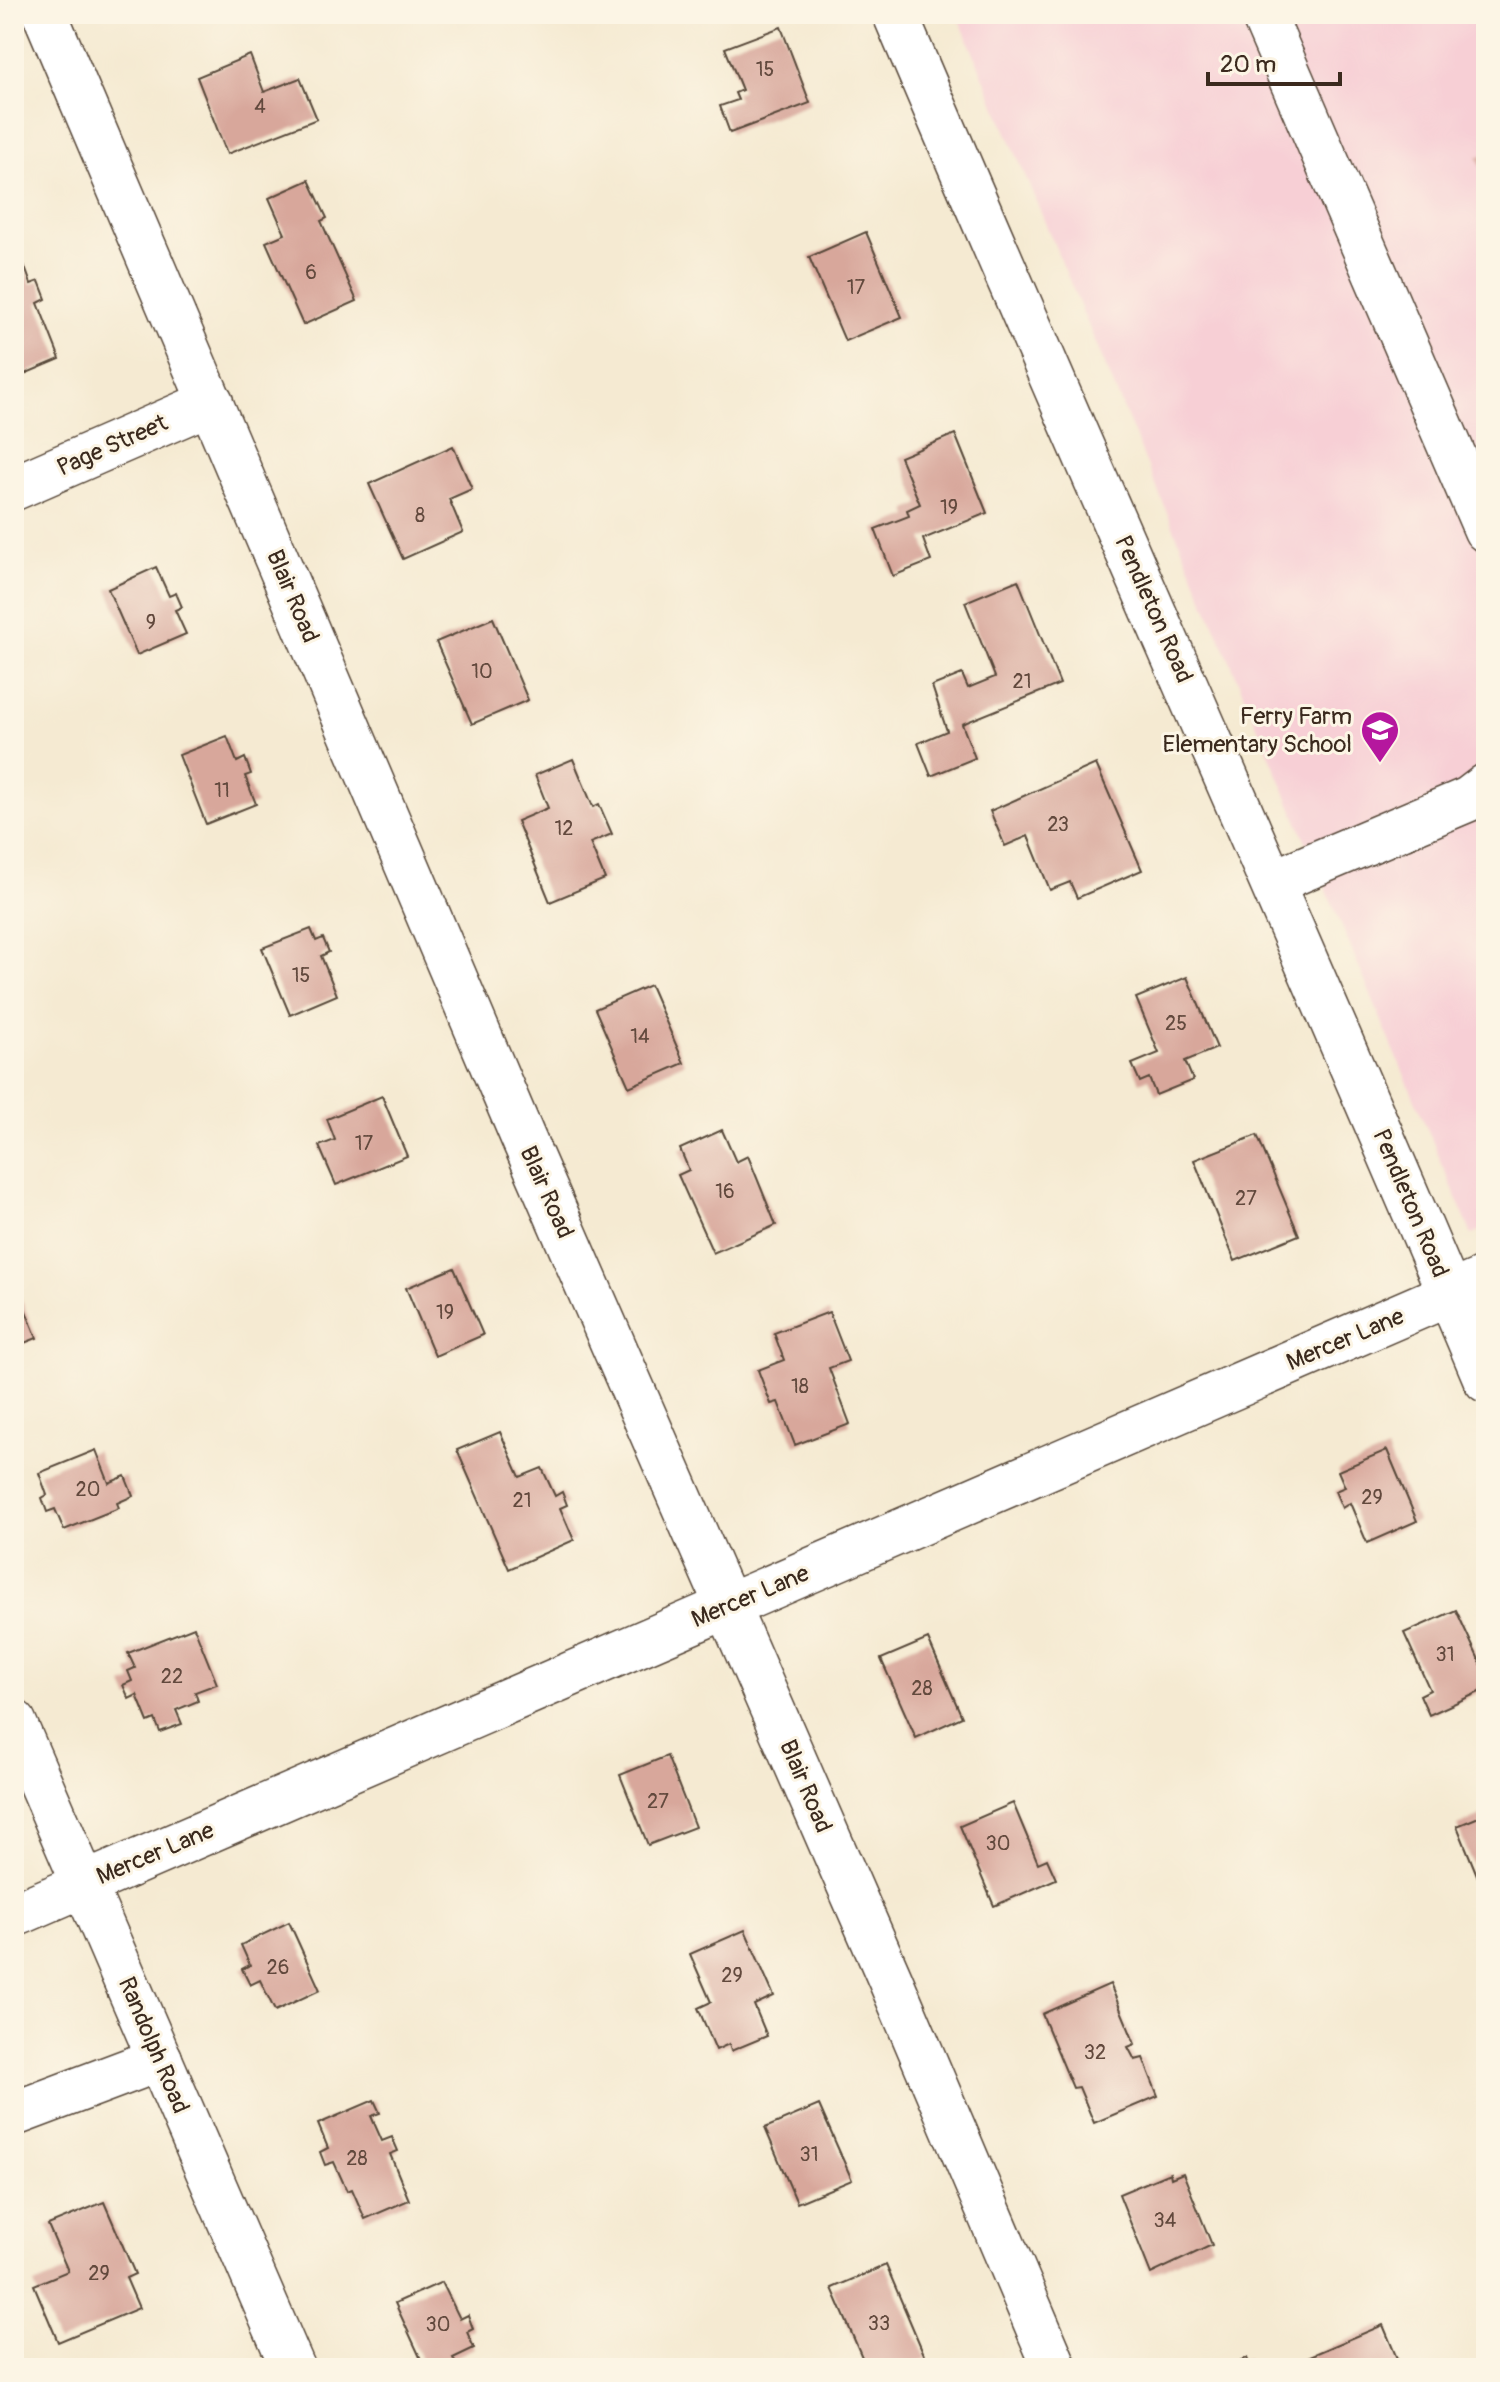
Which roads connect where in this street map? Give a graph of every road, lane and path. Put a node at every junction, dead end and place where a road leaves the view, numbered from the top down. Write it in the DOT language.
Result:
graph roads {
  1 [pos="45,14"];
  2 [pos="895,14"];
  3 [pos="1263,14"];
  4 [pos="211,402"];
  5 [pos="14,488"];
  6 [pos="1486,530"];
  7 [pos="1486,786"];
  8 [pos="1273,882"];
  9 [pos="1468,1286"];
  10 [pos="1486,1380"];
  11 [pos="728,1606"];
  12 [pos="14,1722"];
  13 [pos="85,1884"];
  14 [pos="14,1915"];
  15 [pos="160,2059"];
  16 [pos="14,2114"];
  17 [pos="293,2368"];
  18 [pos="1055,2368"];
  1 -- 4 [label="street, Blair Road"];
  2 -- 8 [label="street, Pendleton Road"];
  3 -- 6 [label="street"];
  4 -- 5 [label="street, Page Street"];
  4 -- 11 [label="street, Blair Road"];
  7 -- 8 [label="street"];
  8 -- 9 [label="street, Pendleton Road"];
  9 -- 10 [label="street, Pendleton Road"];
  9 -- 11 [label="street, Mercer Lane"];
  11 -- 13 [label="street, Mercer Lane"];
  11 -- 18 [label="street, Blair Road"];
  12 -- 13 [label="street, Randolph Road"];
  13 -- 14 [label="street, Mercer Lane"];
  13 -- 15 [label="street, Randolph Road"];
  15 -- 16 [label="street"];
  15 -- 17 [label="street, Randolph Road"];
}
